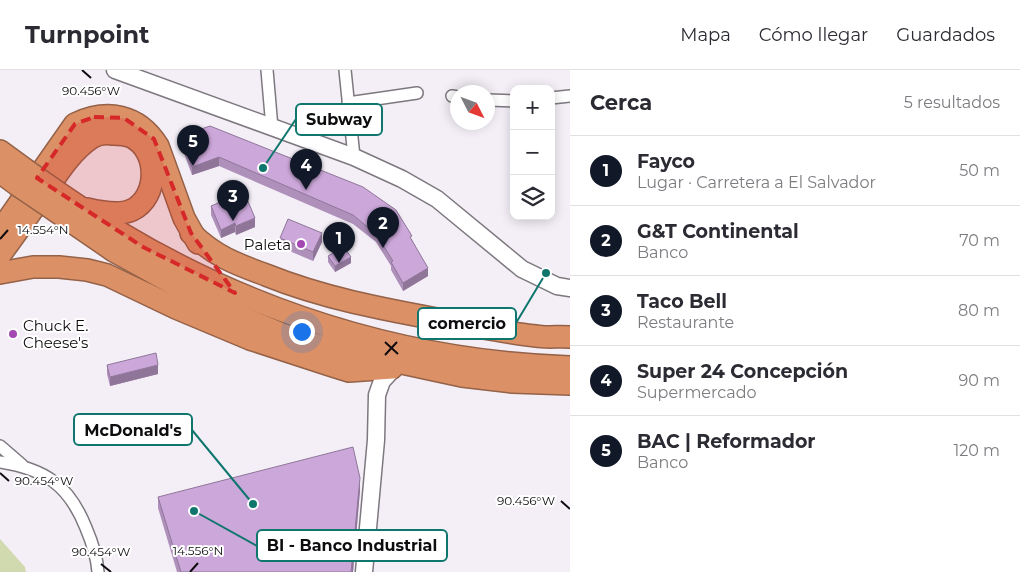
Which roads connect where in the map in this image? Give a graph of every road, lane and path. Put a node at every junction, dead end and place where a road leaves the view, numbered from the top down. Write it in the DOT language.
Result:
graph roads {
  1 [pos="267,70"];
  2 [pos="345,70"];
  3 [pos="125,72"];
  4 [pos="416,93"];
  5 [pos="570,96"];
  6 [pos="555,98"];
  7 [pos="495,100"];
  8 [pos="510,101"];
  9 [pos="348,103"];
  10 [pos="272,128"];
  11 [pos="0,152"];
  12 [pos="354,157"];
  13 [pos="11,177"];
  14 [pos="54,200"];
  15 [pos="78,207"];
  16 [pos="1,227"];
  17 [pos="191,232"];
  18 [pos="114,251"];
  19 [pos="0,255"];
  20 [pos="0,273"];
  21 [pos="570,288"];
  22 [pos="141,292"];
  23 [pos="236,293"];
  24 [pos="570,336"];
  25 [pos="404,367"];
  26 [pos="570,367"];
  27 [pos="360,370"];
  28 [pos="570,384"];
  29 [pos="377,395"];
  30 [pos="0,446"];
  31 [pos="0,462"];
  32 [pos="22,465"];
  33 [pos="98,572"];
  34 [pos="364,572"];
  1 -- 10 [label="street"];
  2 -- 9 [label="street"];
  3 -- 10 [label="street"];
  4 -- 9 [label="street"];
  5 -- 6 [label="street"];
  7 -- 8 [label="street"];
  9 -- 12 [label="street"];
  10 -- 12 [label="street"];
  11 -- 13 [label="highway"];
  12 -- 21 [label="street"];
  13 -- 14 [label="highway, bridge"];
  14 -- 15 [label="highway"];
  14 -- 18 [label="highway"];
  15 -- 19 [label="highway"];
  15 -- 23 [label="highway"];
  16 -- 17 [label="highway"];
  17 -- 23 [label="highway"];
  17 -- 24 [label="highway"];
  18 -- 22 [label="highway"];
  18 -- 25 [label="highway"];
  20 -- 22 [label="highway"];
  22 -- 27 [label="highway"];
  23 -- 26 [label="highway"];
  25 -- 27 [label="highway"];
  25 -- 28 [label="highway"];
  25 -- 29 [label="street"];
  27 -- 29 [label="street"];
  29 -- 34 [label="street"];
  30 -- 32 [label="street"];
  31 -- 32 [label="street"];
  32 -- 33 [label="street"];
}
